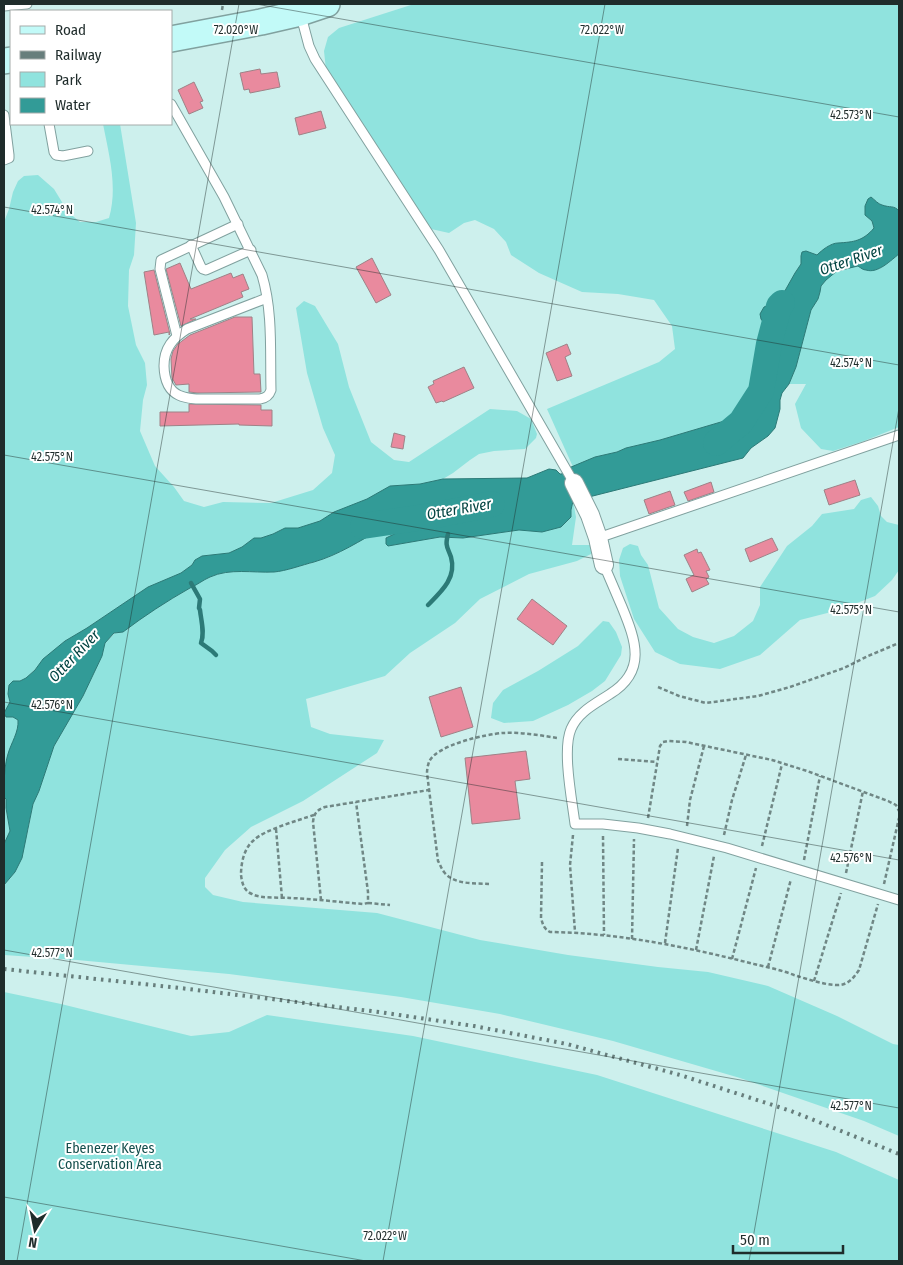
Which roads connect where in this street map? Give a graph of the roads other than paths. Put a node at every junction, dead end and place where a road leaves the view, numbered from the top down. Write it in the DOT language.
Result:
graph roads {
  1 [pos="27,4"];
  2 [pos="327,4"];
  3 [pos="4,6"];
  4 [pos="17,8"];
  5 [pos="300,13"];
  6 [pos="172,39"];
  7 [pos="172,106"];
  8 [pos="4,115"];
  9 [pos="49,125"];
  10 [pos="88,152"];
  11 [pos="4,160"];
  12 [pos="238,224"];
  13 [pos="192,246"];
  14 [pos="251,250"];
  15 [pos="267,298"];
  16 [pos="177,336"];
  17 [pos="899,435"];
  18 [pos="574,483"];
  19 [pos="598,538"];
  20 [pos="604,565"];
  21 [pos="899,900"];
  1 -- 4 [label="lane"];
  2 -- 5 [label="main road"];
  3 -- 4 [label="lane"];
  5 -- 6 [label="main road"];
  5 -- 18 [label="lane"];
  7 -- 12 [label="lane"];
  8 -- 11 [label="lane"];
  9 -- 10 [label="lane"];
  12 -- 13 [label="lane"];
  12 -- 14 [label="lane"];
  13 -- 14 [label="lane"];
  13 -- 16 [label="lane"];
  14 -- 15 [label="lane"];
  15 -- 16 [label="lane"];
  15 -- 16 [label="lane"];
  17 -- 19 [label="lane"];
  18 -- 19 [label="street"];
  19 -- 20 [label="street"];
  20 -- 21 [label="lane"];
}
